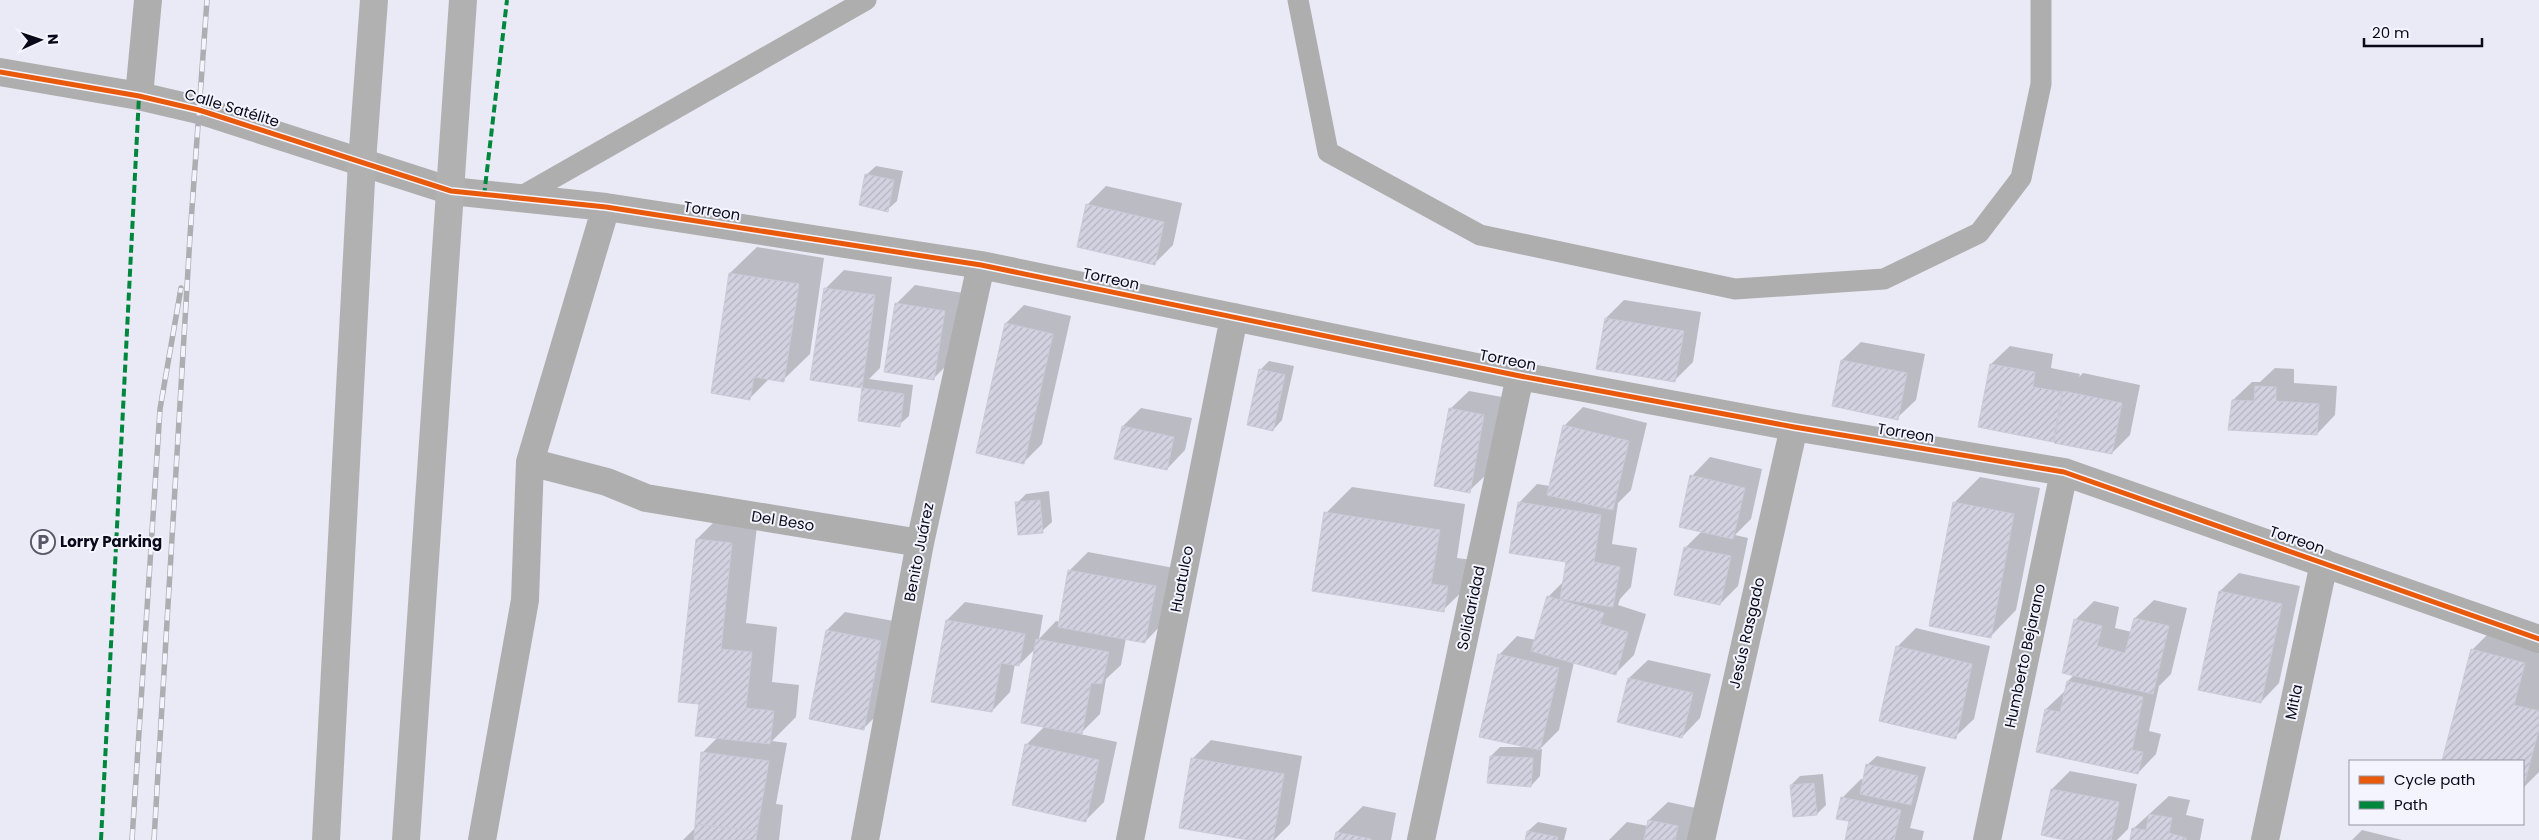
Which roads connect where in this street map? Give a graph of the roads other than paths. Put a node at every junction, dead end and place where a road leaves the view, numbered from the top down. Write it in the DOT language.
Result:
graph roads {
  1 [pos="148,0"];
  2 [pos="374,0"];
  3 [pos="463,0"];
  4 [pos="866,0"];
  5 [pos="1298,0"];
  6 [pos="2041,0"];
  7 [pos="0,72"];
  8 [pos="139,96"];
  9 [pos="362,162"];
  10 [pos="451,191"];
  11 [pos="520,197"];
  12 [pos="606,207"];
  13 [pos="981,265"];
  14 [pos="1234,317"];
  15 [pos="1520,376"];
  16 [pos="1794,427"];
  17 [pos="530,462"];
  18 [pos="2064,472"];
  19 [pos="920,543"];
  20 [pos="2324,563"];
  21 [pos="2539,639"];
  22 [pos="326,840"];
  23 [pos="406,840"];
  24 [pos="482,840"];
  25 [pos="865,840"];
  26 [pos="1130,840"];
  27 [pos="1422,840"];
  28 [pos="1701,840"];
  29 [pos="1987,840"];
  30 [pos="2265,840"];
  1 -- 8 [label="street"];
  2 -- 9 [label="main road"];
  3 -- 10 [label="main road"];
  4 -- 11 [label="lane"];
  5 -- 6 [label="lane"];
  7 -- 8 [label="street, Calle Satélite"];
  8 -- 9 [label="street, Calle Satélite"];
  9 -- 10 [label="street, Calle Satélite"];
  9 -- 22 [label="main road"];
  10 -- 11 [label="street, Torreon"];
  10 -- 23 [label="main road"];
  11 -- 12 [label="street, Torreon"];
  12 -- 13 [label="street, Torreon"];
  12 -- 17 [label="street"];
  13 -- 14 [label="street, Torreon"];
  13 -- 19 [label="street, Benito Juárez"];
  14 -- 15 [label="street, Torreon"];
  14 -- 26 [label="street, Huatulco"];
  15 -- 16 [label="street, Torreon"];
  15 -- 27 [label="street, Solidaridad"];
  16 -- 18 [label="street, Torreon"];
  16 -- 28 [label="street, Jesús Rasgado"];
  17 -- 19 [label="street, Del Beso"];
  17 -- 24 [label="street"];
  18 -- 20 [label="street, Torreon"];
  18 -- 29 [label="street, Humberto Bejarano"];
  19 -- 25 [label="street, Benito Juárez"];
  20 -- 21 [label="street, Torreon"];
  20 -- 30 [label="street, Mitla"];
}
